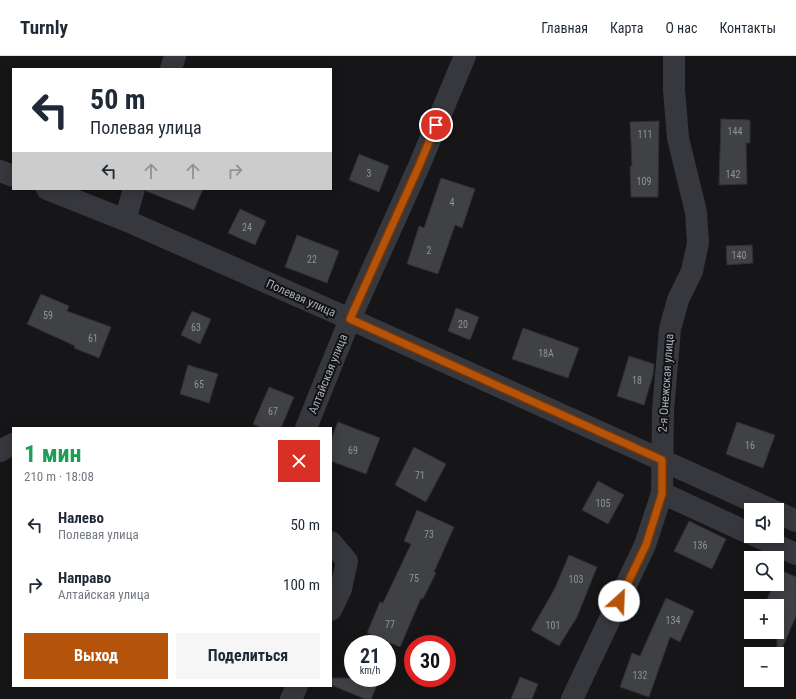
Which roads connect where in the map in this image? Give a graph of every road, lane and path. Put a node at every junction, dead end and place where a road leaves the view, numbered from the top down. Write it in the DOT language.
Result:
graph roads {
  1 [pos="175,56"];
  2 [pos="465,56"];
  3 [pos="674,56"];
  4 [pos="171,68"];
  5 [pos="0,171"];
  6 [pos="12,176"];
  7 [pos="50,190"];
  8 [pos="134,190"];
  9 [pos="125,220"];
  10 [pos="350,319"];
  11 [pos="306,427"];
  12 [pos="12,445"];
  13 [pos="0,451"];
  14 [pos="662,460"];
  15 [pos="662,494"];
  16 [pos="757,503"];
  17 [pos="784,515"];
  18 [pos="796,521"];
  19 [pos="744,531"];
  20 [pos="332,543"];
  21 [pos="772,543"];
  22 [pos="796,554"];
  23 [pos="332,608"];
  24 [pos="297,687"];
  25 [pos="291,699"];
  26 [pos="572,699"];
  1 -- 4 [label="street"];
  2 -- 10 [label="street, Алтайская улица"];
  3 -- 14 [label="street, 2-я Онежская улица"];
  5 -- 6 [label="street"];
  7 -- 9 [label="street, Полевая улица"];
  8 -- 9 [label="street"];
  9 -- 10 [label="street, Полевая улица"];
  10 -- 11 [label="street, Алтайская улица"];
  10 -- 14 [label="street, Полевая улица"];
  12 -- 13 [label="street"];
  14 -- 15 [label="street, 2-я Онежская улица"];
  14 -- 16 [label="street, Полевая улица"];
  15 -- 19 [label="street"];
  15 -- 26 [label="street, 2-я Онежская улица"];
  17 -- 18 [label="street"];
  20 -- 23 [label="street"];
  21 -- 22 [label="street"];
  24 -- 25 [label="street"];
}
